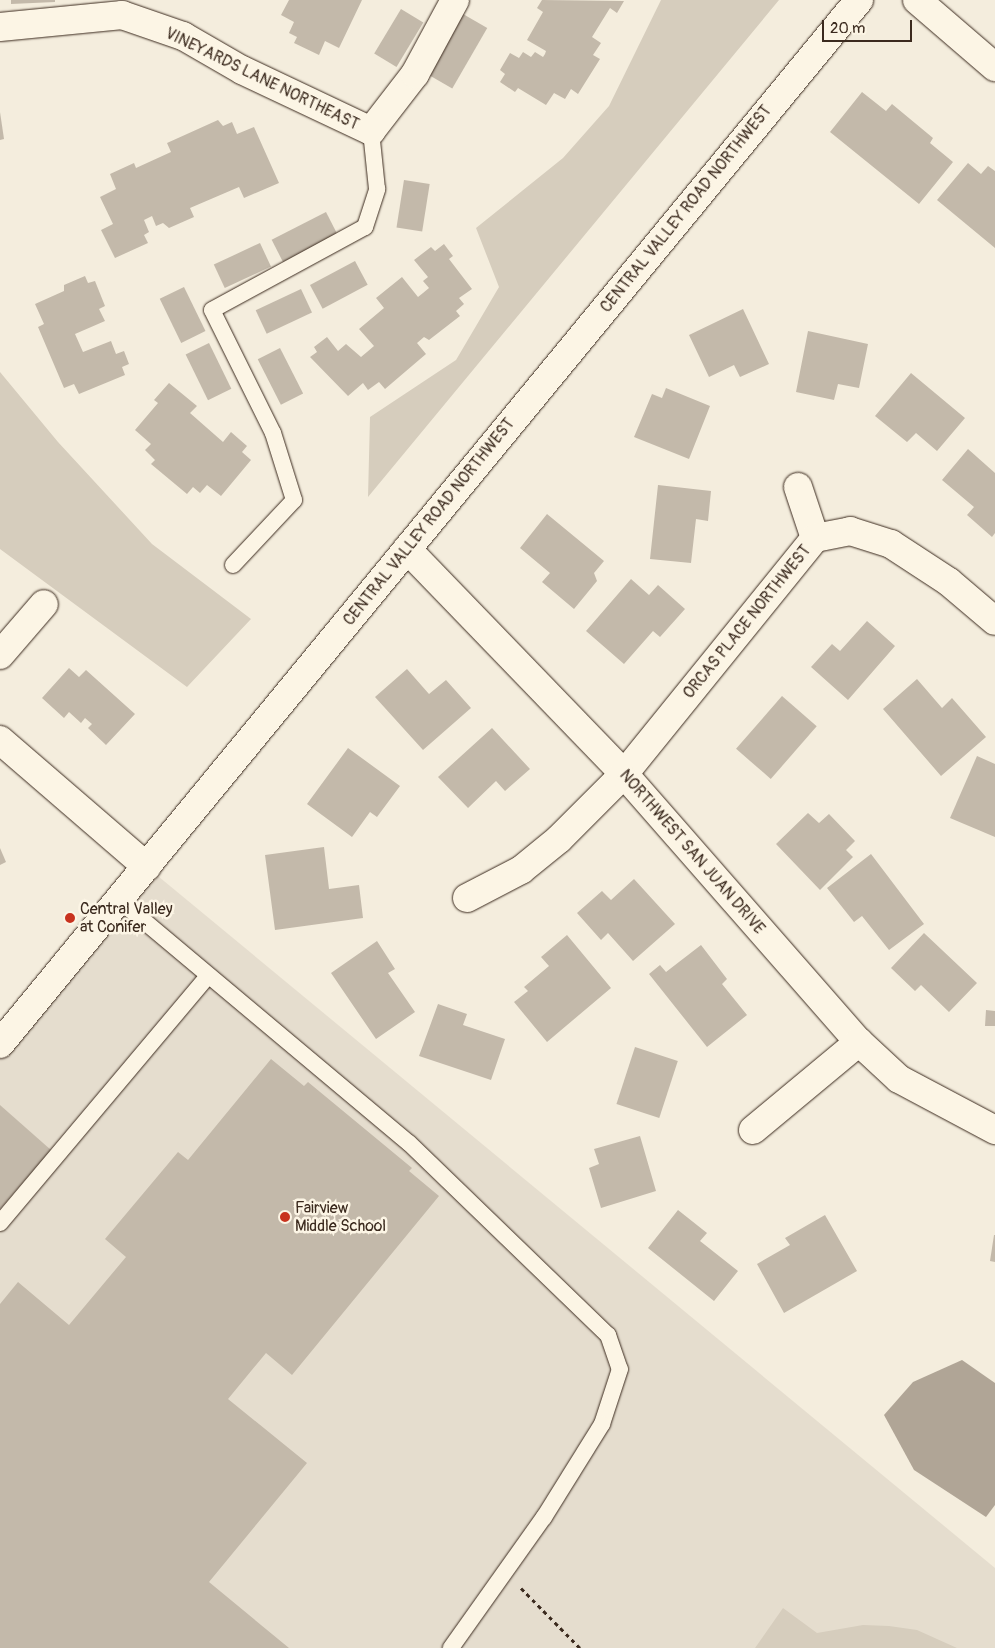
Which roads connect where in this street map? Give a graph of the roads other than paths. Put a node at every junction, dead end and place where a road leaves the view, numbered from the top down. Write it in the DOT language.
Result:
graph roads {
  1 [pos="455,0"];
  2 [pos="858,0"];
  3 [pos="916,0"];
  4 [pos="0,26"];
  5 [pos="995,67"];
  6 [pos="370,132"];
  7 [pos="798,487"];
  8 [pos="815,538"];
  9 [pos="407,549"];
  10 [pos="233,565"];
  11 [pos="44,604"];
  12 [pos="995,621"];
  13 [pos="0,655"];
  14 [pos="0,740"];
  15 [pos="624,774"];
  16 [pos="147,867"];
  17 [pos="467,898"];
  18 [pos="120,900"];
  19 [pos="208,976"];
  20 [pos="859,1042"];
  21 [pos="0,1044"];
  22 [pos="753,1130"];
  23 [pos="995,1130"];
  24 [pos="0,1223"];
  25 [pos="451,1648"];
  1 -- 6 [label="street, VINEYARDS LANE NORTHEAST"];
  2 -- 9 [label="street, CENTRAL VALLEY ROAD NORTHWEST"];
  3 -- 5 [label="street"];
  4 -- 6 [label="street, VINEYARDS LANE NORTHEAST"];
  6 -- 10 [label="lane"];
  7 -- 8 [label="street"];
  8 -- 12 [label="street, ORCAS PLACE NORTHWEST"];
  8 -- 15 [label="street, ORCAS PLACE NORTHWEST"];
  9 -- 15 [label="street, NORTHWEST SAN JUAN DRIVE"];
  9 -- 16 [label="street, CENTRAL VALLEY ROAD NORTHWEST"];
  11 -- 13 [label="street"];
  14 -- 16 [label="street"];
  15 -- 17 [label="street, ORCAS PLACE NORTHWEST"];
  15 -- 20 [label="street, NORTHWEST SAN JUAN DRIVE"];
  16 -- 18 [label="street, CENTRAL VALLEY ROAD NORTHWEST"];
  18 -- 19 [label="lane"];
  18 -- 21 [label="street, CENTRAL VALLEY ROAD NORTHWEST"];
  19 -- 24 [label="lane"];
  19 -- 25 [label="lane"];
  20 -- 22 [label="street"];
  20 -- 23 [label="street, NORTHWEST SAN JUAN DRIVE"];
}
